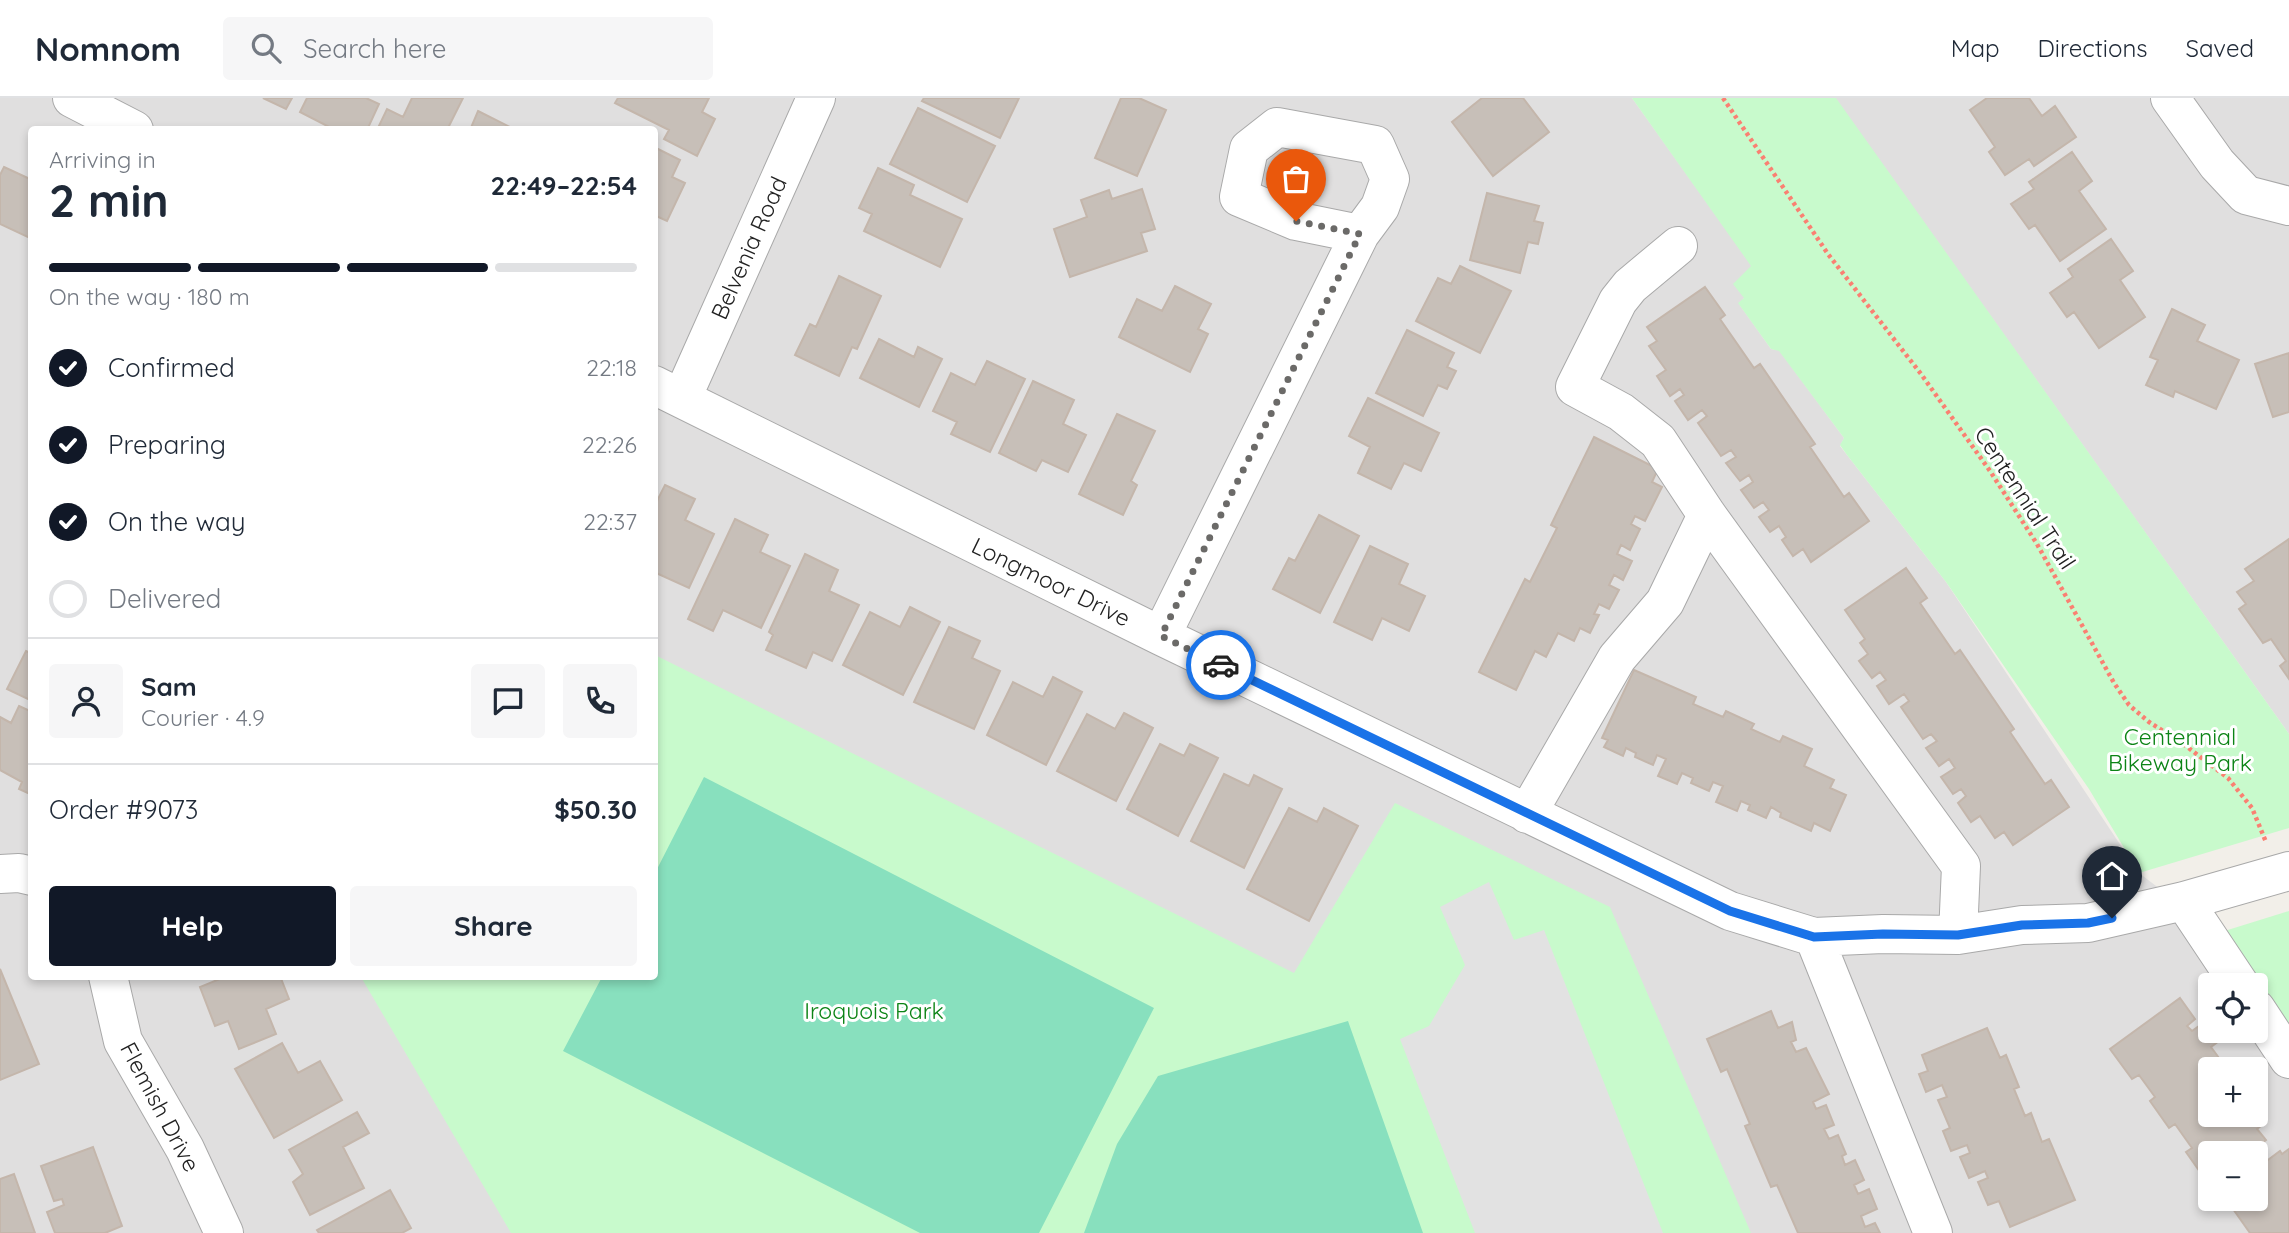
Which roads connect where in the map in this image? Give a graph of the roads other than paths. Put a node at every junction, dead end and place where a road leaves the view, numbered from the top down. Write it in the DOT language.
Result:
graph roads {
  1 [pos="72,98"];
  2 [pos="816,98"];
  3 [pos="2170,98"];
  4 [pos="126,126"];
  5 [pos="2289,206"];
  6 [pos="1360,234"];
  7 [pos="1678,246"];
  8 [pos="668,392"];
  9 [pos="1707,515"];
  10 [pos="1161,636"];
  11 [pos="1527,814"];
  12 [pos="2283,873"];
  13 [pos="0,874"];
  14 [pos="28,875"];
  15 [pos="2184,901"];
  16 [pos="1958,935"];
  17 [pos="1814,937"];
  18 [pos="2232,973"];
  19 [pos="109,980"];
  20 [pos="2268,1027"];
  21 [pos="2289,1059"];
  22 [pos="224,1233"];
  23 [pos="1933,1233"];
  1 -- 4 [label="street"];
  2 -- 8 [label="street, Belvenia Road"];
  3 -- 5 [label="street"];
  6 -- 10 [label="street"];
  7 -- 9 [label="street"];
  8 -- 10 [label="street, Longmoor Drive"];
  9 -- 11 [label="street"];
  9 -- 16 [label="street"];
  10 -- 11 [label="street, Longmoor Drive"];
  11 -- 17 [label="street, Longmoor Drive"];
  12 -- 15 [label="street, Longmoor Drive"];
  13 -- 14 [label="street"];
  15 -- 16 [label="street, Longmoor Drive"];
  15 -- 18 [label="street"];
  16 -- 17 [label="street, Longmoor Drive"];
  17 -- 23 [label="street"];
  19 -- 22 [label="street, Flemish Drive"];
  20 -- 21 [label="street"];
}
